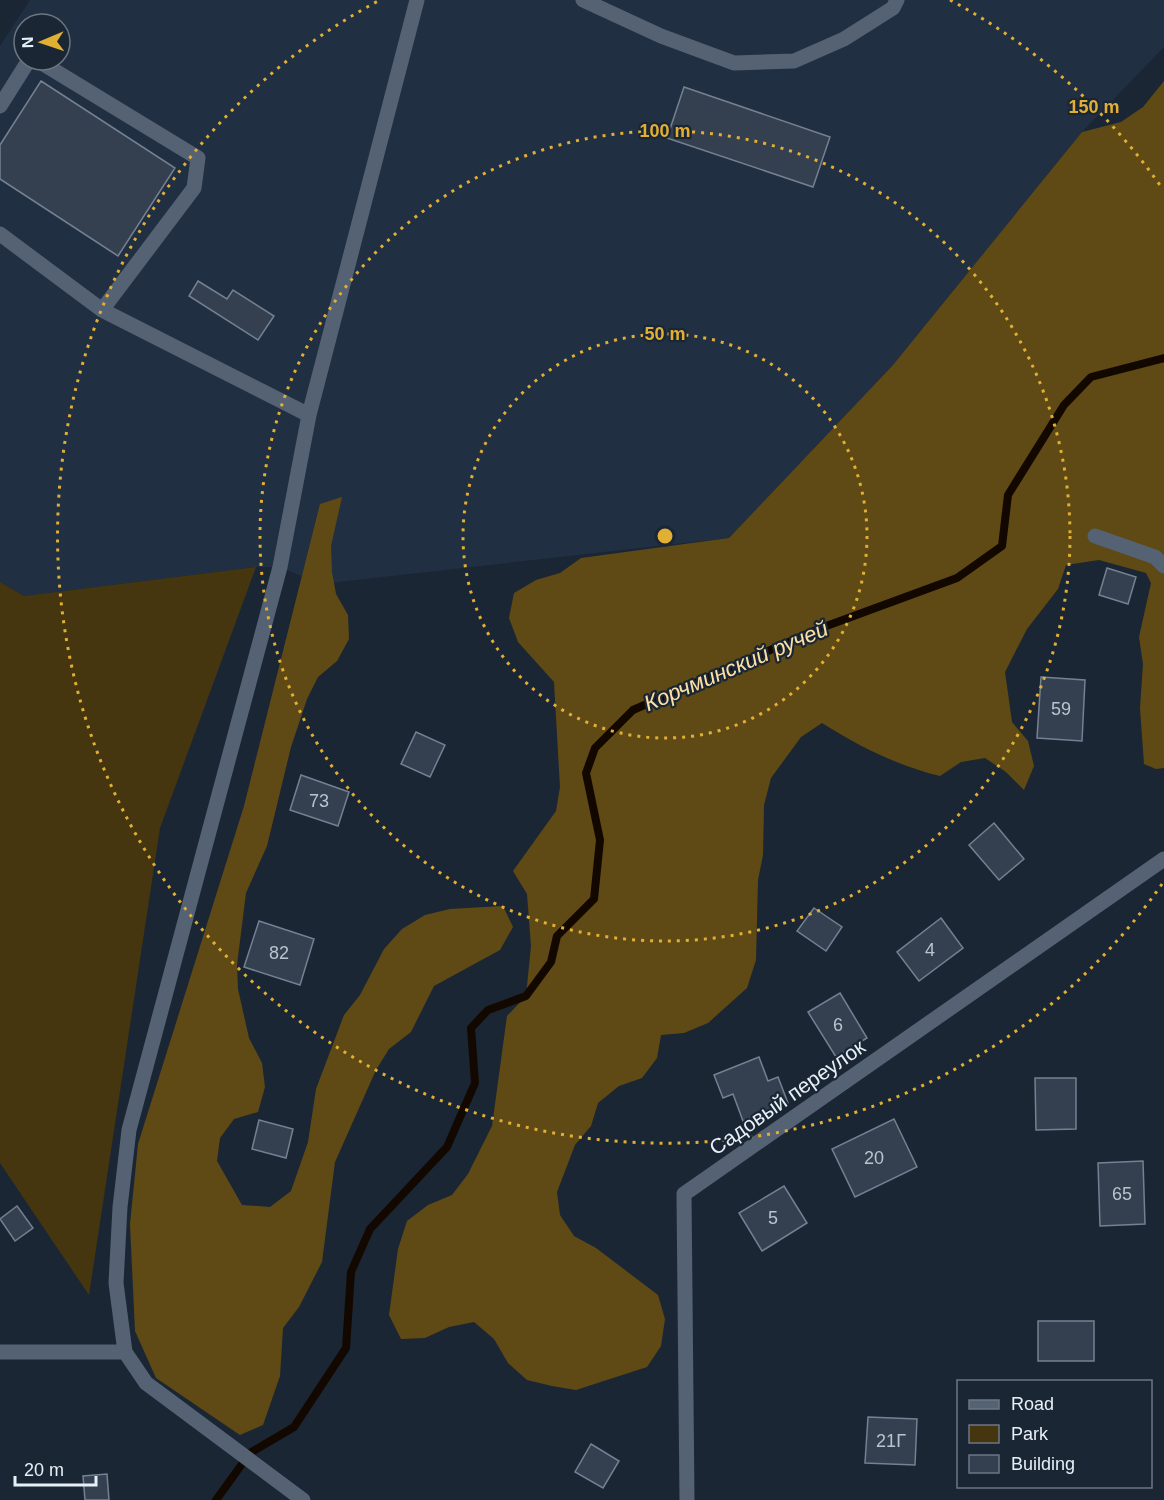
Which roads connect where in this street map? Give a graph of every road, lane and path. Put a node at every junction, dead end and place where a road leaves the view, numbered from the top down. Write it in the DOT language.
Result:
graph roads {
  1 [pos="417,0"];
  2 [pos="583,0"];
  3 [pos="897,0"];
  4 [pos="21,72"];
  5 [pos="57,72"];
  6 [pos="0,106"];
  7 [pos="0,234"];
  8 [pos="102,310"];
  9 [pos="309,415"];
  10 [pos="1095,536"];
  11 [pos="1164,566"];
  12 [pos="1164,859"];
  13 [pos="0,1352"];
  14 [pos="125,1352"];
  15 [pos="303,1500"];
  16 [pos="687,1500"];
  1 -- 9 [label="street"];
  2 -- 3 [label="street"];
  4 -- 6 [label="street"];
  5 -- 8 [label="street"];
  7 -- 8 [label="street"];
  8 -- 9 [label="street"];
  9 -- 14 [label="street"];
  10 -- 11 [label="street"];
  12 -- 16 [label="street, Садовый переулок"];
  13 -- 14 [label="street"];
  14 -- 15 [label="street"];
}
